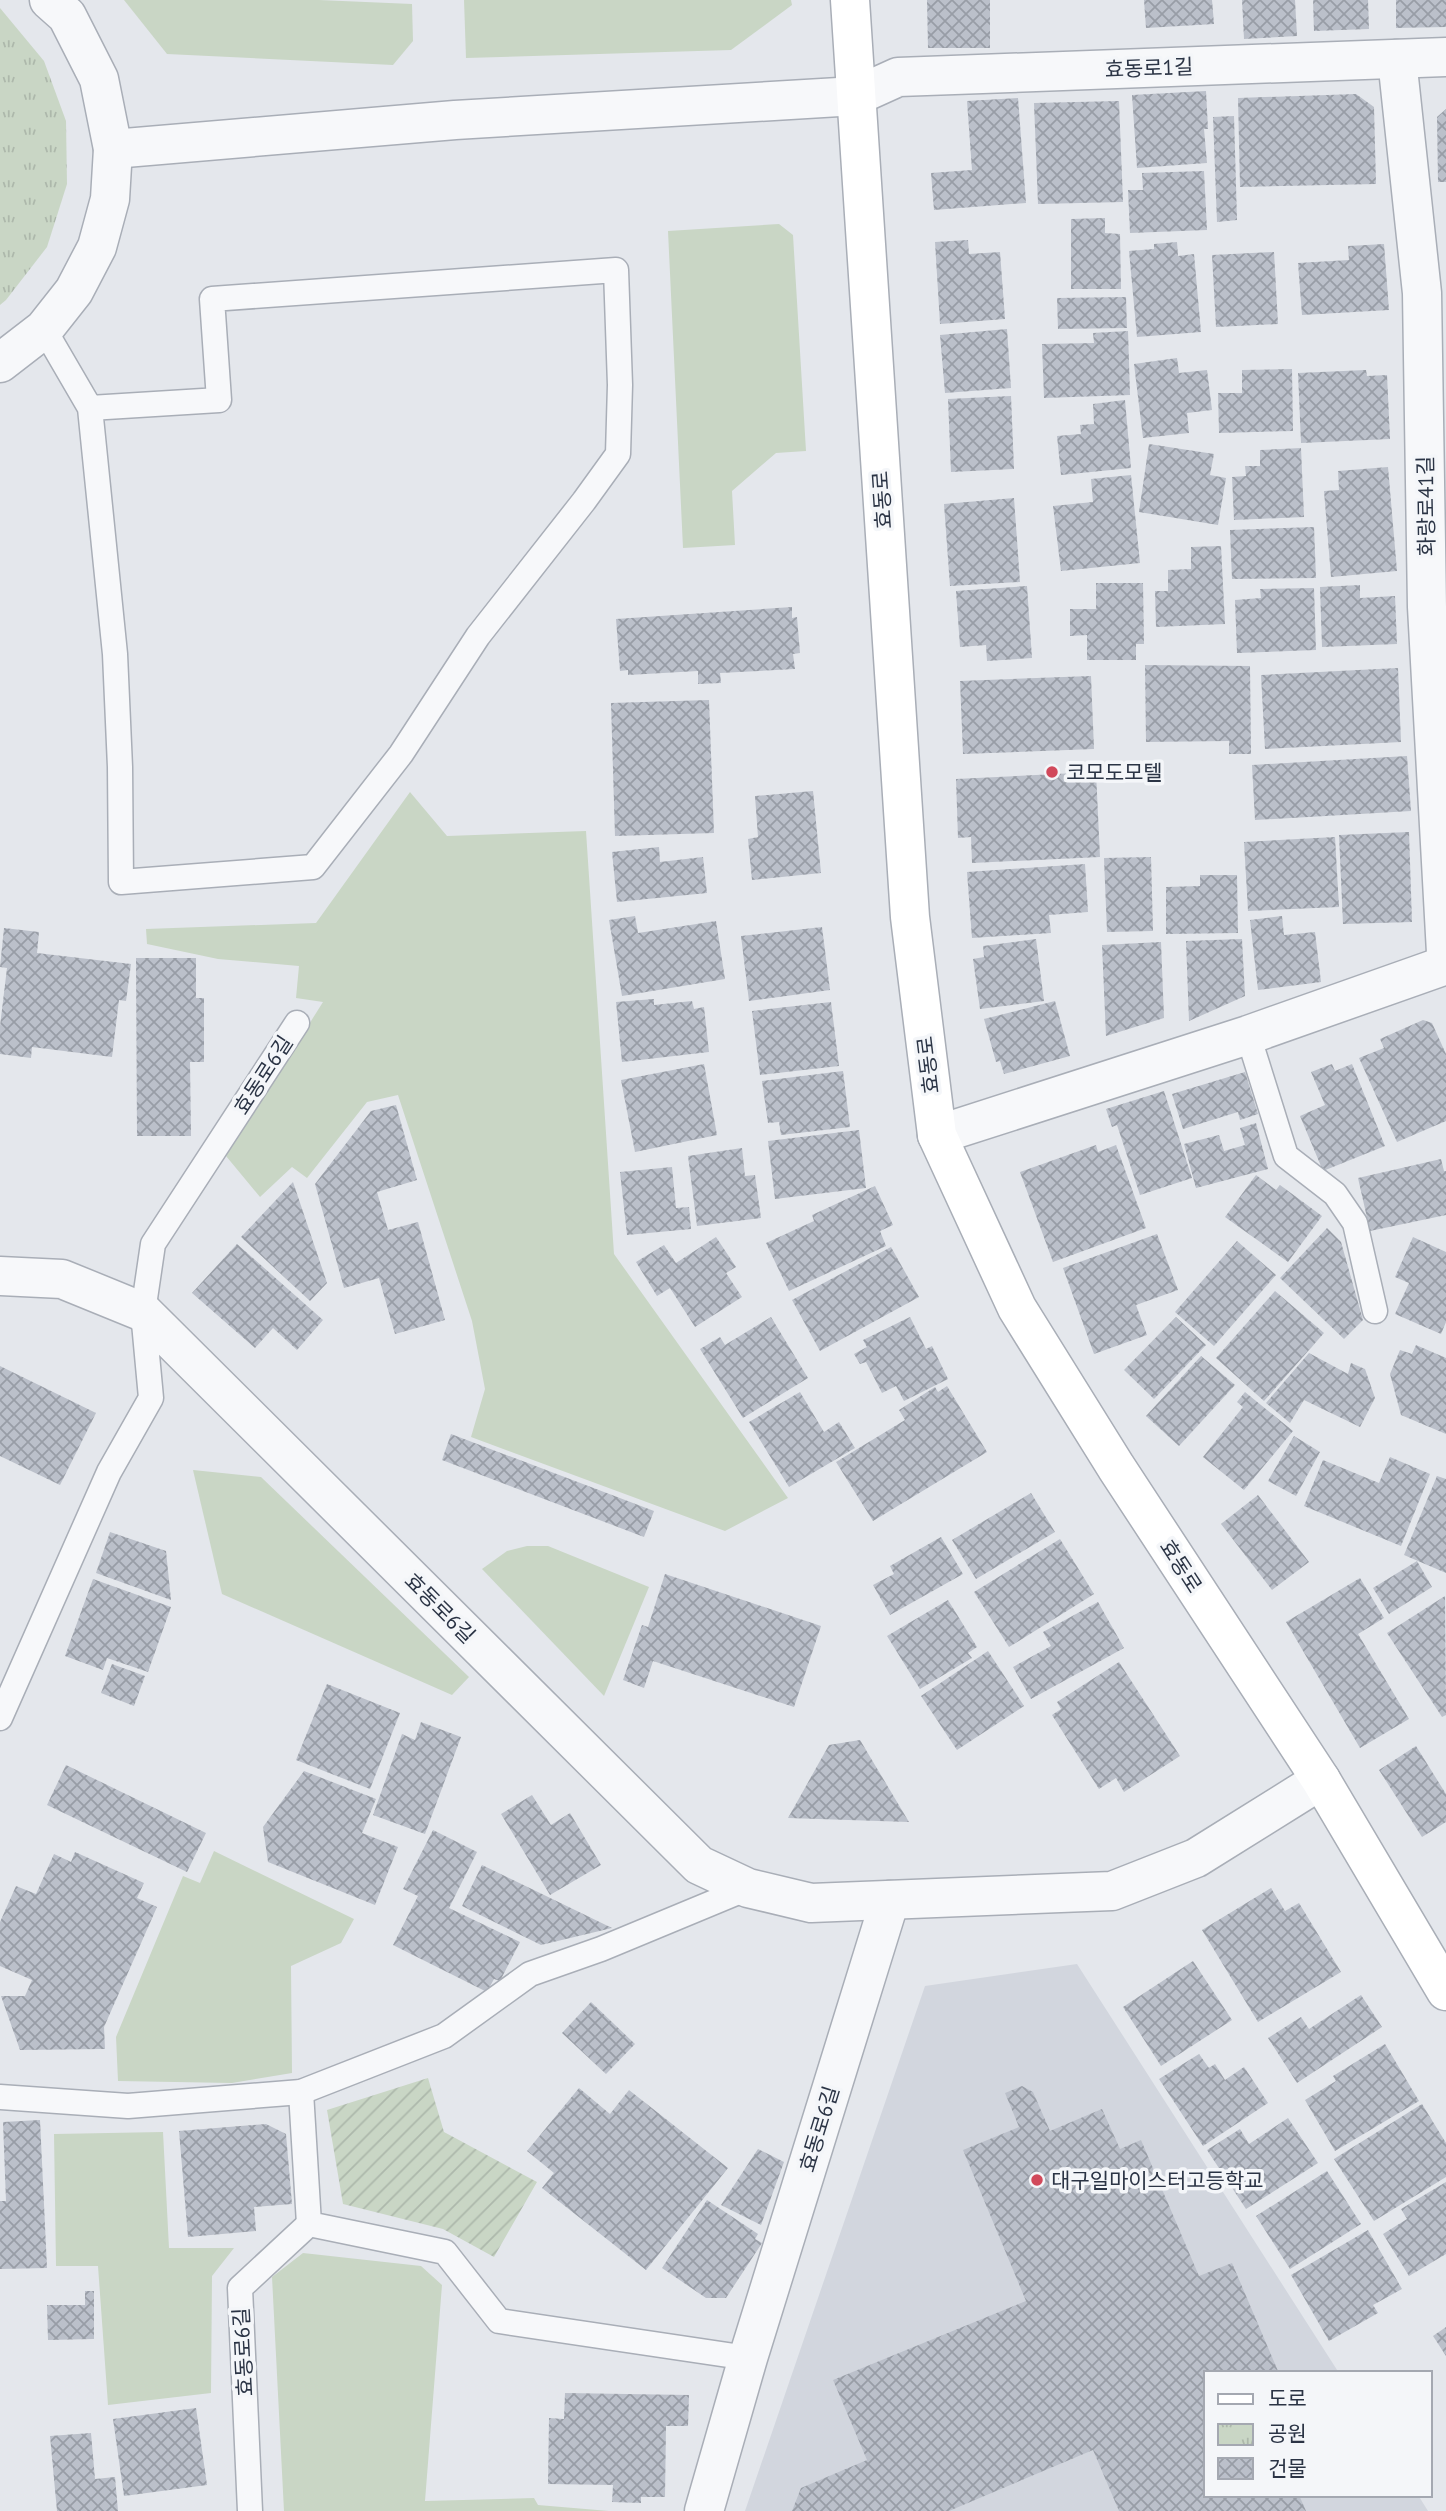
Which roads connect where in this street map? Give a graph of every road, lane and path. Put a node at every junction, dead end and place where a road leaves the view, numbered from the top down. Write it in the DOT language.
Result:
graph roads {
  1 [pos="48,0"];
  2 [pos="850,0"];
  3 [pos="1446,57"];
  4 [pos="1397,60"];
  5 [pos="856,96"];
  6 [pos="113,149"];
  7 [pos="44,329"];
  8 [pos="0,363"];
  9 [pos="90,408"];
  10 [pos="1437,607"];
  11 [pos="1446,953"];
  12 [pos="1446,965"];
  13 [pos="297,1023"];
  14 [pos="1248,1035"];
  15 [pos="937,1135"];
  16 [pos="0,1276"];
  17 [pos="1374,1311"];
  18 [pos="143,1312"];
  19 [pos="0,1718"];
  20 [pos="1321,1780"];
  21 [pos="748,1888"];
  22 [pos="890,1900"];
  23 [pos="1446,1991"];
  24 [pos="301,2092"];
  25 [pos="0,2097"];
  26 [pos="309,2224"];
  27 [pos="748,2358"];
  28 [pos="250,2511"];
  29 [pos="704,2511"];
  1 -- 6 [label="street"];
  2 -- 5 [label="main road, 효동로"];
  3 -- 4 [label="street, 효동로1길"];
  4 -- 5 [label="street, 효동로1길"];
  4 -- 10 [label="street, 화랑로41길"];
  5 -- 6 [label="street"];
  5 -- 15 [label="main road, 효동로"];
  6 -- 7 [label="street"];
  7 -- 8 [label="street"];
  7 -- 9 [label="lane"];
  9 -- 9 [label="lane"];
  10 -- 11 [label="street, 화랑로41길"];
  12 -- 14 [label="street"];
  13 -- 18 [label="lane, 효동로6길"];
  14 -- 15 [label="street"];
  14 -- 17 [label="lane"];
  15 -- 20 [label="main road, 효동로"];
  16 -- 18 [label="street, 효동로6길"];
  18 -- 19 [label="lane, 효동로6길"];
  18 -- 21 [label="street, 효동로6길"];
  20 -- 22 [label="street, 효동로6길"];
  20 -- 23 [label="main road, 효동로"];
  21 -- 22 [label="street, 효동로6길"];
  21 -- 24 [label="lane"];
  22 -- 27 [label="street, 효동로6길"];
  24 -- 25 [label="lane"];
  24 -- 26 [label="lane"];
  26 -- 27 [label="lane"];
  26 -- 28 [label="lane, 효동로6길"];
  27 -- 29 [label="street, 효동로6길"];
}
